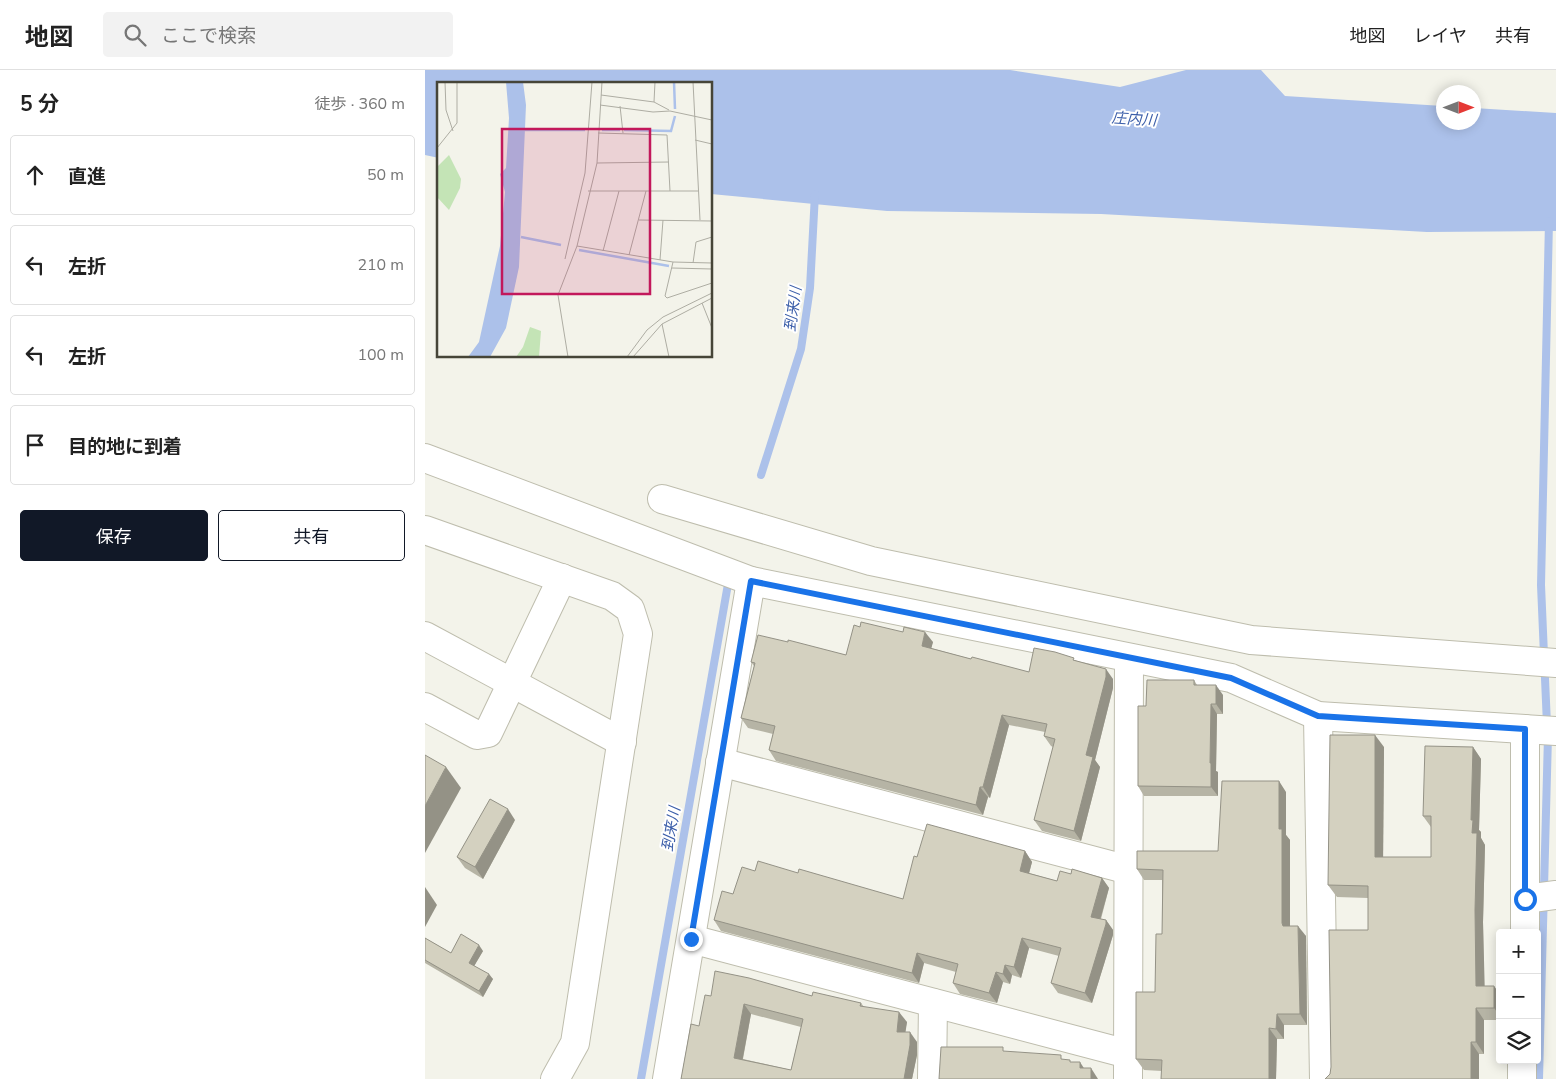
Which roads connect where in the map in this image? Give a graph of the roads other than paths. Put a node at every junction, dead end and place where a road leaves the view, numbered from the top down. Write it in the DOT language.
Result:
graph roads {
  1 [pos="425,458"];
  2 [pos="662,499"];
  3 [pos="425,530"];
  4 [pos="562,578"];
  5 [pos="751,581"];
  6 [pos="425,636"];
  7 [pos="1129,658"];
  8 [pos="1556,663"];
  9 [pos="512,684"];
  10 [pos="425,707"];
  11 [pos="1318,716"];
  12 [pos="1537,730"];
  13 [pos="622,742"];
  14 [pos="720,762"];
  15 [pos="1129,870"];
  16 [pos="1556,895"];
  17 [pos="1526,899"];
  18 [pos="1525,929"];
  19 [pos="691,939"];
  20 [pos="933,1003"];
  21 [pos="1522,1064"];
  22 [pos="1128,1066"];
  23 [pos="555,1079"];
  24 [pos="667,1079"];
  25 [pos="932,1079"];
  26 [pos="1324,1079"];
  27 [pos="1522,1079"];
  1 -- 5 [label="street"];
  2 -- 8 [label="street"];
  3 -- 4 [label="street"];
  4 -- 9 [label="street"];
  4 -- 13 [label="street"];
  5 -- 7 [label="street"];
  5 -- 14 [label="street"];
  6 -- 9 [label="street"];
  7 -- 11 [label="street"];
  7 -- 15 [label="street"];
  9 -- 10 [label="street"];
  9 -- 13 [label="street"];
  11 -- 12 [label="street"];
  11 -- 26 [label="street"];
  12 -- 17 [label="street"];
  13 -- 23 [label="street"];
  14 -- 15 [label="street"];
  14 -- 19 [label="street"];
  15 -- 22 [label="street"];
  16 -- 17 [label="street"];
  17 -- 18 [label="street"];
  19 -- 20 [label="street"];
  19 -- 24 [label="street"];
  20 -- 22 [label="street"];
  20 -- 25 [label="street"];
  21 -- 27 [label="street"];
}
